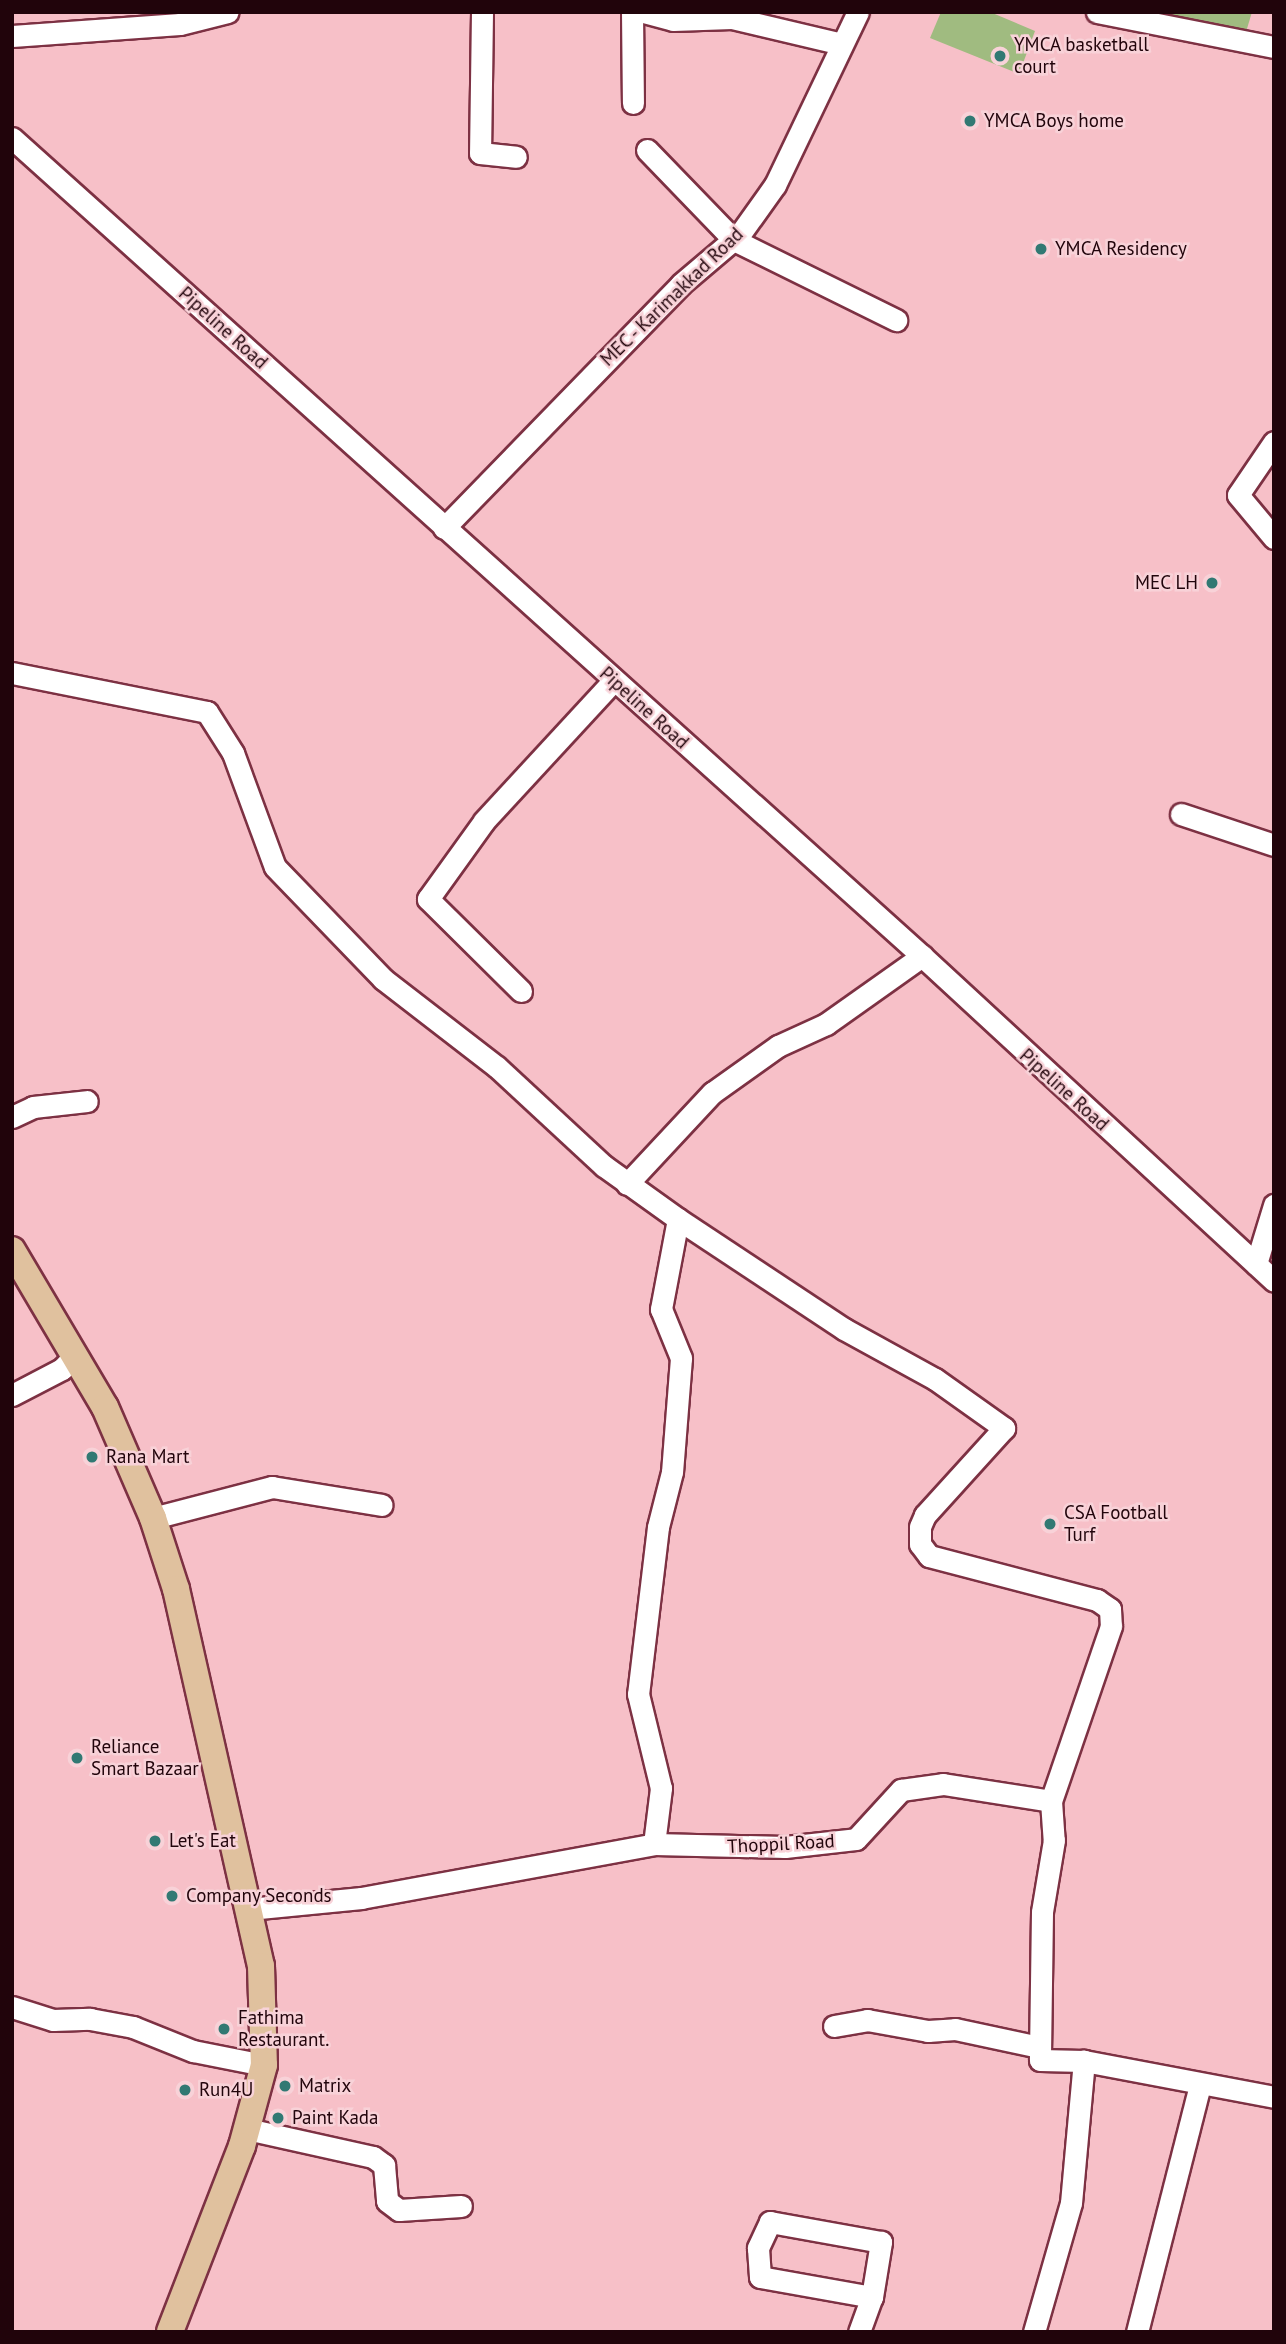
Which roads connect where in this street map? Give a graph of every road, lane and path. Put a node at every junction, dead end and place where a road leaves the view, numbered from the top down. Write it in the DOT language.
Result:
graph roads {
  1 [pos="228,12"];
  2 [pos="482,12"];
  3 [pos="632,12"];
  4 [pos="644,12"];
  5 [pos="858,12"];
  6 [pos="1097,12"];
  7 [pos="12,36"];
  8 [pos="842,44"];
  9 [pos="1274,47"];
  10 [pos="633,103"];
  11 [pos="12,138"];
  12 [pos="647,150"];
  13 [pos="516,158"];
  14 [pos="734,240"];
  15 [pos="895,320"];
  16 [pos="1274,442"];
  17 [pos="444,528"];
  18 [pos="1274,538"];
  19 [pos="12,673"];
  20 [pos="613,681"];
  21 [pos="1181,814"];
  22 [pos="1274,845"];
  23 [pos="922,956"];
  24 [pos="521,991"];
  25 [pos="87,1101"];
  26 [pos="12,1117"];
  27 [pos="627,1184"];
  28 [pos="1274,1205"];
  29 [pos="678,1219"];
  30 [pos="12,1250"];
  31 [pos="1256,1264"];
  32 [pos="1274,1281"];
  33 [pos="75,1355"];
  34 [pos="12,1395"];
  35 [pos="382,1505"];
  36 [pos="153,1518"];
  37 [pos="1051,1801"];
  38 [pos="654,1844"];
  39 [pos="249,1909"];
  40 [pos="12,2007"];
  41 [pos="834,2026"];
  42 [pos="1039,2047"];
  43 [pos="1084,2062"];
  44 [pos="264,2065"];
  45 [pos="1200,2085"];
  46 [pos="1274,2096"];
  47 [pos="247,2129"];
  48 [pos="461,2206"];
  49 [pos="872,2297"];
  50 [pos="170,2332"];
  51 [pos="859,2332"];
  52 [pos="1034,2332"];
  53 [pos="1138,2332"];
  1 -- 7 [label="street"];
  2 -- 13 [label="street"];
  3 -- 10 [label="street"];
  4 -- 8 [label="street"];
  5 -- 8 [label="street, MEC - Karimakkad Road"];
  6 -- 9 [label="street"];
  8 -- 14 [label="street, MEC - Karimakkad Road"];
  11 -- 17 [label="street, Pipeline Road"];
  12 -- 14 [label="street"];
  14 -- 15 [label="street"];
  14 -- 17 [label="street, MEC - Karimakkad Road"];
  16 -- 18 [label="street"];
  17 -- 20 [label="street, Pipeline Road"];
  19 -- 27 [label="street"];
  20 -- 23 [label="street, Pipeline Road"];
  20 -- 24 [label="street"];
  21 -- 22 [label="street"];
  23 -- 27 [label="street"];
  23 -- 31 [label="street, Pipeline Road"];
  25 -- 26 [label="street"];
  27 -- 29 [label="street"];
  28 -- 31 [label="street"];
  29 -- 37 [label="street"];
  29 -- 38 [label="street"];
  30 -- 33 [label="main road"];
  31 -- 32 [label="street, Pipeline Road"];
  33 -- 34 [label="street"];
  33 -- 36 [label="main road"];
  35 -- 36 [label="street"];
  36 -- 39 [label="main road"];
  37 -- 38 [label="street, Thoppil Road"];
  37 -- 42 [label="street"];
  38 -- 39 [label="street, Thoppil Road"];
  39 -- 44 [label="main road"];
  40 -- 44 [label="street"];
  41 -- 42 [label="street"];
  42 -- 43 [label="street"];
  43 -- 45 [label="street"];
  43 -- 52 [label="street"];
  44 -- 47 [label="main road"];
  45 -- 46 [label="street"];
  45 -- 53 [label="street"];
  47 -- 48 [label="street"];
  47 -- 50 [label="main road"];
  49 -- 49 [label="street"];
  49 -- 51 [label="street"];
}
